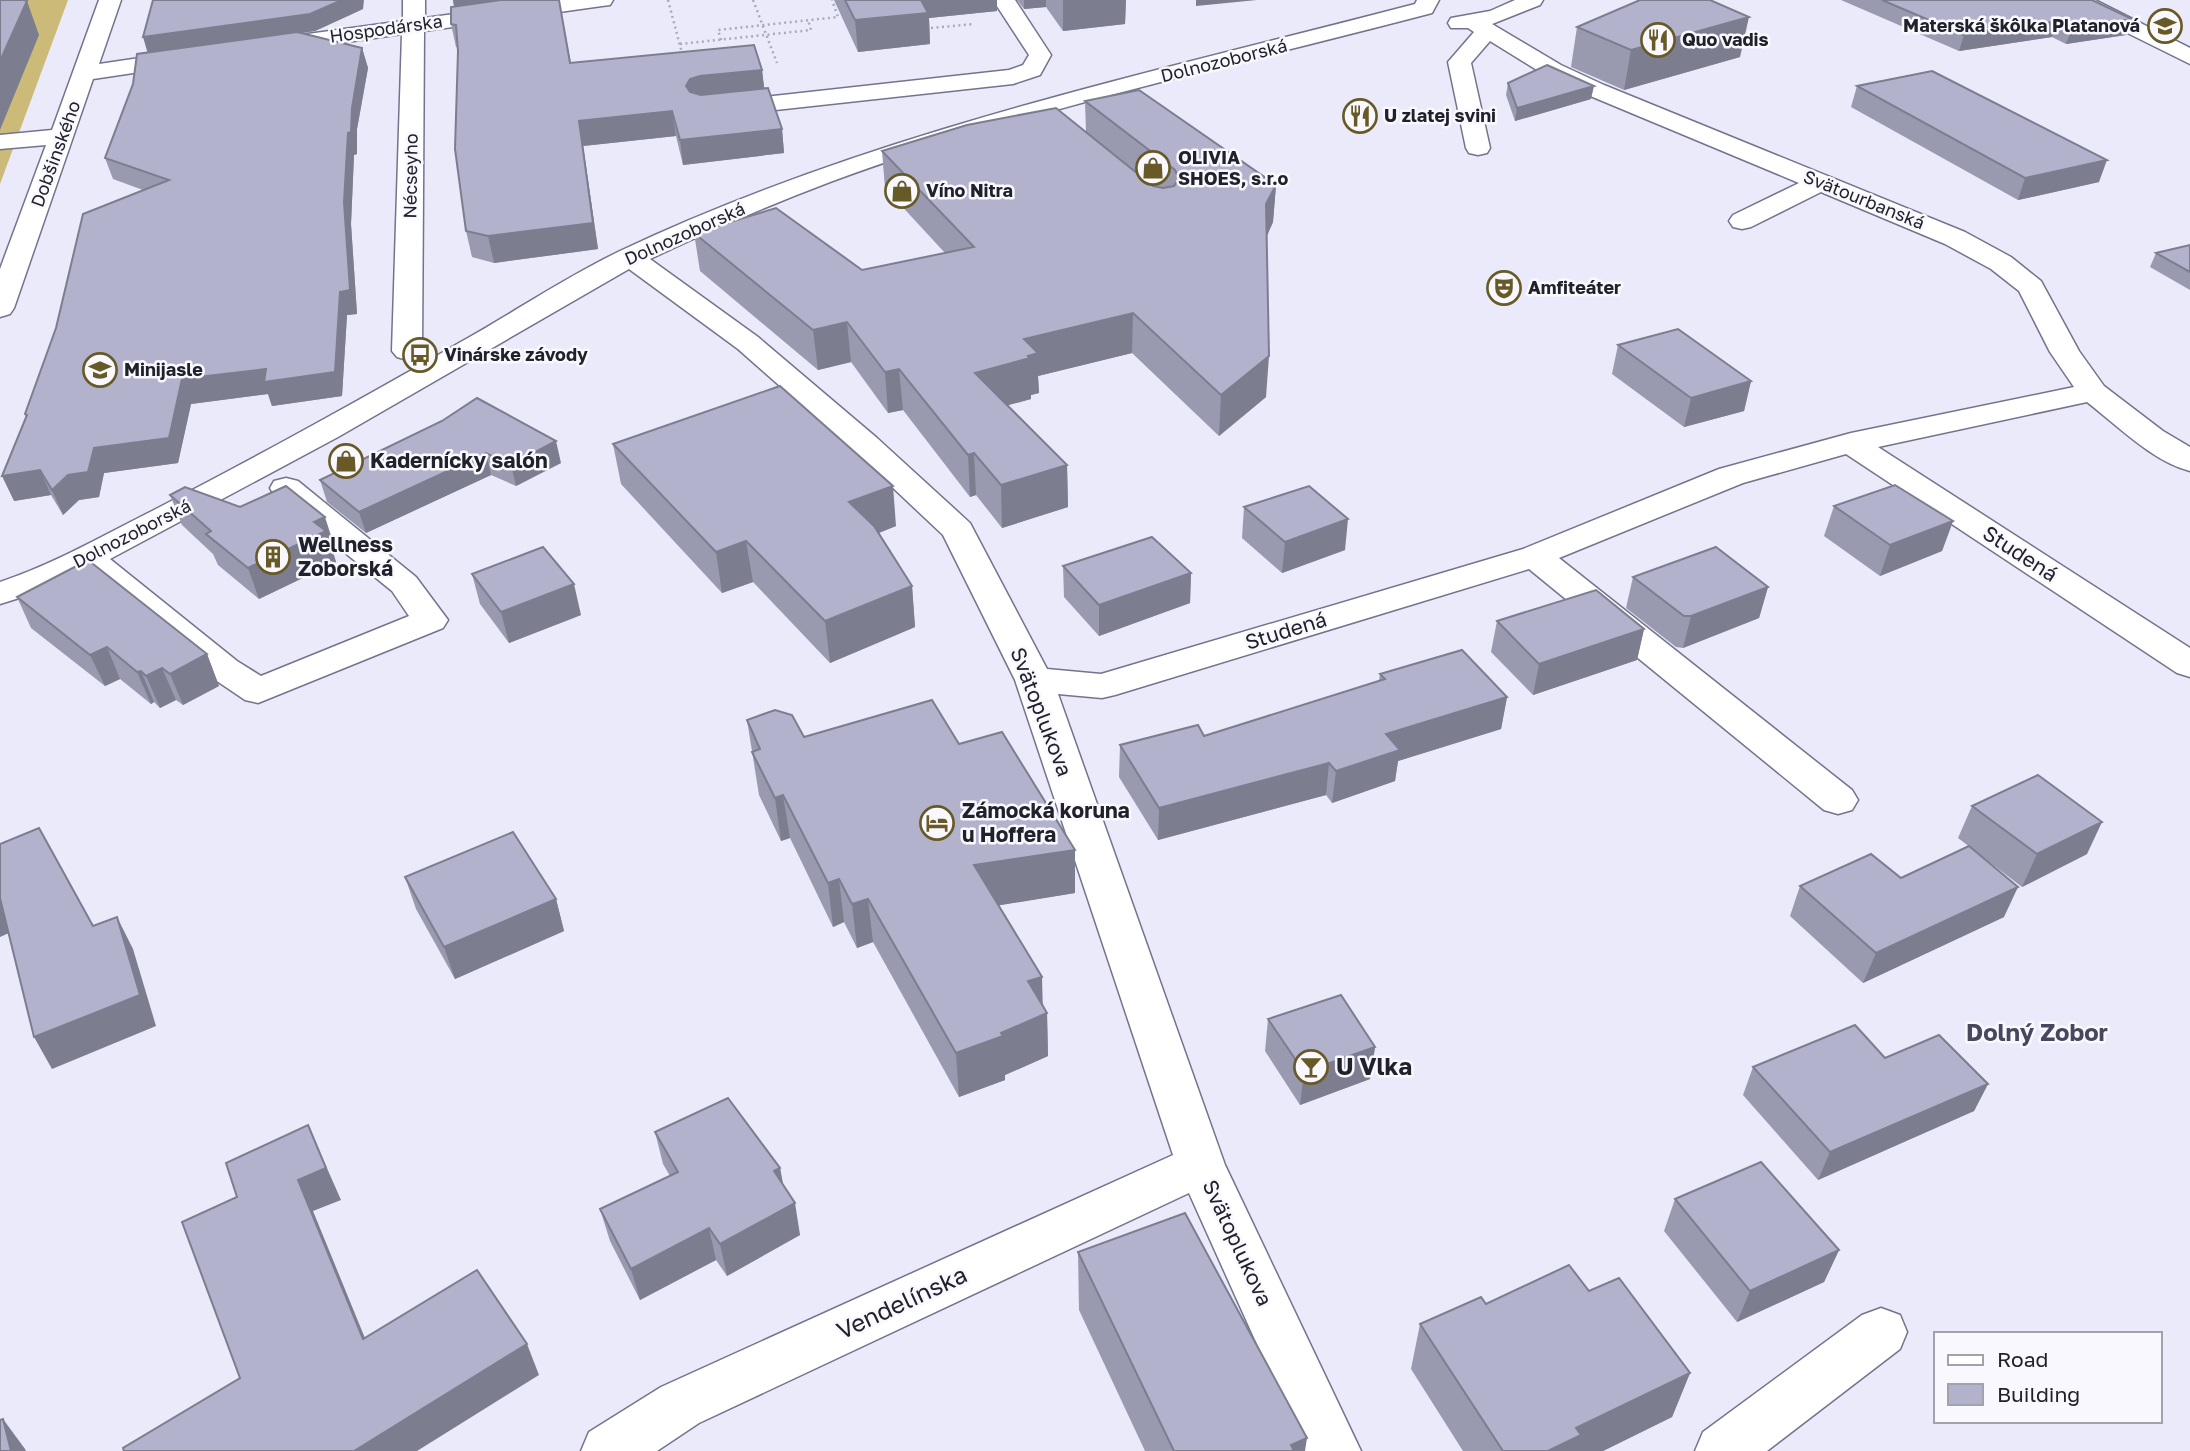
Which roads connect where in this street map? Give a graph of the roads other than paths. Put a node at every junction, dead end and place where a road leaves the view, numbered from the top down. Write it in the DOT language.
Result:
graph roads {
  1 [pos="110,0"];
  2 [pos="602,0"];
  3 [pos="1004,0"];
  4 [pos="1532,0"];
  5 [pos="2079,0"];
  6 [pos="1426,4"];
  7 [pos="414,13"];
  8 [pos="1480,26"];
  9 [pos="253,49"];
  10 [pos="213,54"];
  11 [pos="2190,57"];
  12 [pos="85,73"];
  13 [pos="704,110"];
  14 [pos="62,136"];
  15 [pos="0,142"];
  16 [pos="1478,148"];
  17 [pos="987,149"];
  18 [pos="835,170"];
  19 [pos="1821,183"];
  20 [pos="1742,221"];
  21 [pos="629,257"];
  22 [pos="0,308"];
  23 [pos="407,351"];
  24 [pos="2093,392"];
  25 [pos="1851,443"];
  26 [pos="2190,461"];
  27 [pos="262,469"];
  28 [pos="1535,556"];
  29 [pos="87,558"];
  30 [pos="0,593"];
  31 [pos="2190,665"];
  32 [pos="1034,680"];
  33 [pos="1838,800"];
  34 [pos="1201,1165"];
  35 [pos="1881,1332"];
  36 [pos="609,1451"];
  37 [pos="1333,1451"];
  38 [pos="1723,1451"];
  1 -- 12 [label="street, Dobšinského"];
  2 -- 7 [label="street, Hospodárska"];
  3 -- 13 [label="street"];
  4 -- 8 [label="street, Dolnozoborská"];
  5 -- 11 [label="street"];
  6 -- 8 [label="street, Dolnozoborská"];
  6 -- 18 [label="street, Dolnozoborská"];
  7 -- 9 [label="street, Hospodárska"];
  7 -- 23 [label="street, Nécseyho"];
  8 -- 16 [label="street"];
  8 -- 19 [label="street, Svätourbanská"];
  10 -- 12 [label="street"];
  12 -- 14 [label="street, Dobšinského"];
  14 -- 15 [label="street"];
  14 -- 22 [label="street, Dobšinského"];
  17 -- 18 [label="street"];
  18 -- 21 [label="street, Dolnozoborská"];
  19 -- 20 [label="street"];
  19 -- 24 [label="street, Svätourbanská"];
  21 -- 27 [label="street, Dolnozoborská"];
  21 -- 32 [label="street, Svätoplukova"];
  24 -- 25 [label="street, Studená"];
  24 -- 26 [label="street, Svätourbanská"];
  25 -- 28 [label="street, Studená"];
  25 -- 31 [label="street, Studená"];
  27 -- 29 [label="street, Dolnozoborská"];
  27 -- 29 [label="street"];
  28 -- 32 [label="street, Studená"];
  28 -- 33 [label="street"];
  29 -- 30 [label="street, Dolnozoborská"];
  32 -- 34 [label="street, Svätoplukova"];
  34 -- 36 [label="street, Vendelínska"];
  34 -- 37 [label="street, Svätoplukova"];
  35 -- 38 [label="street"];
}
